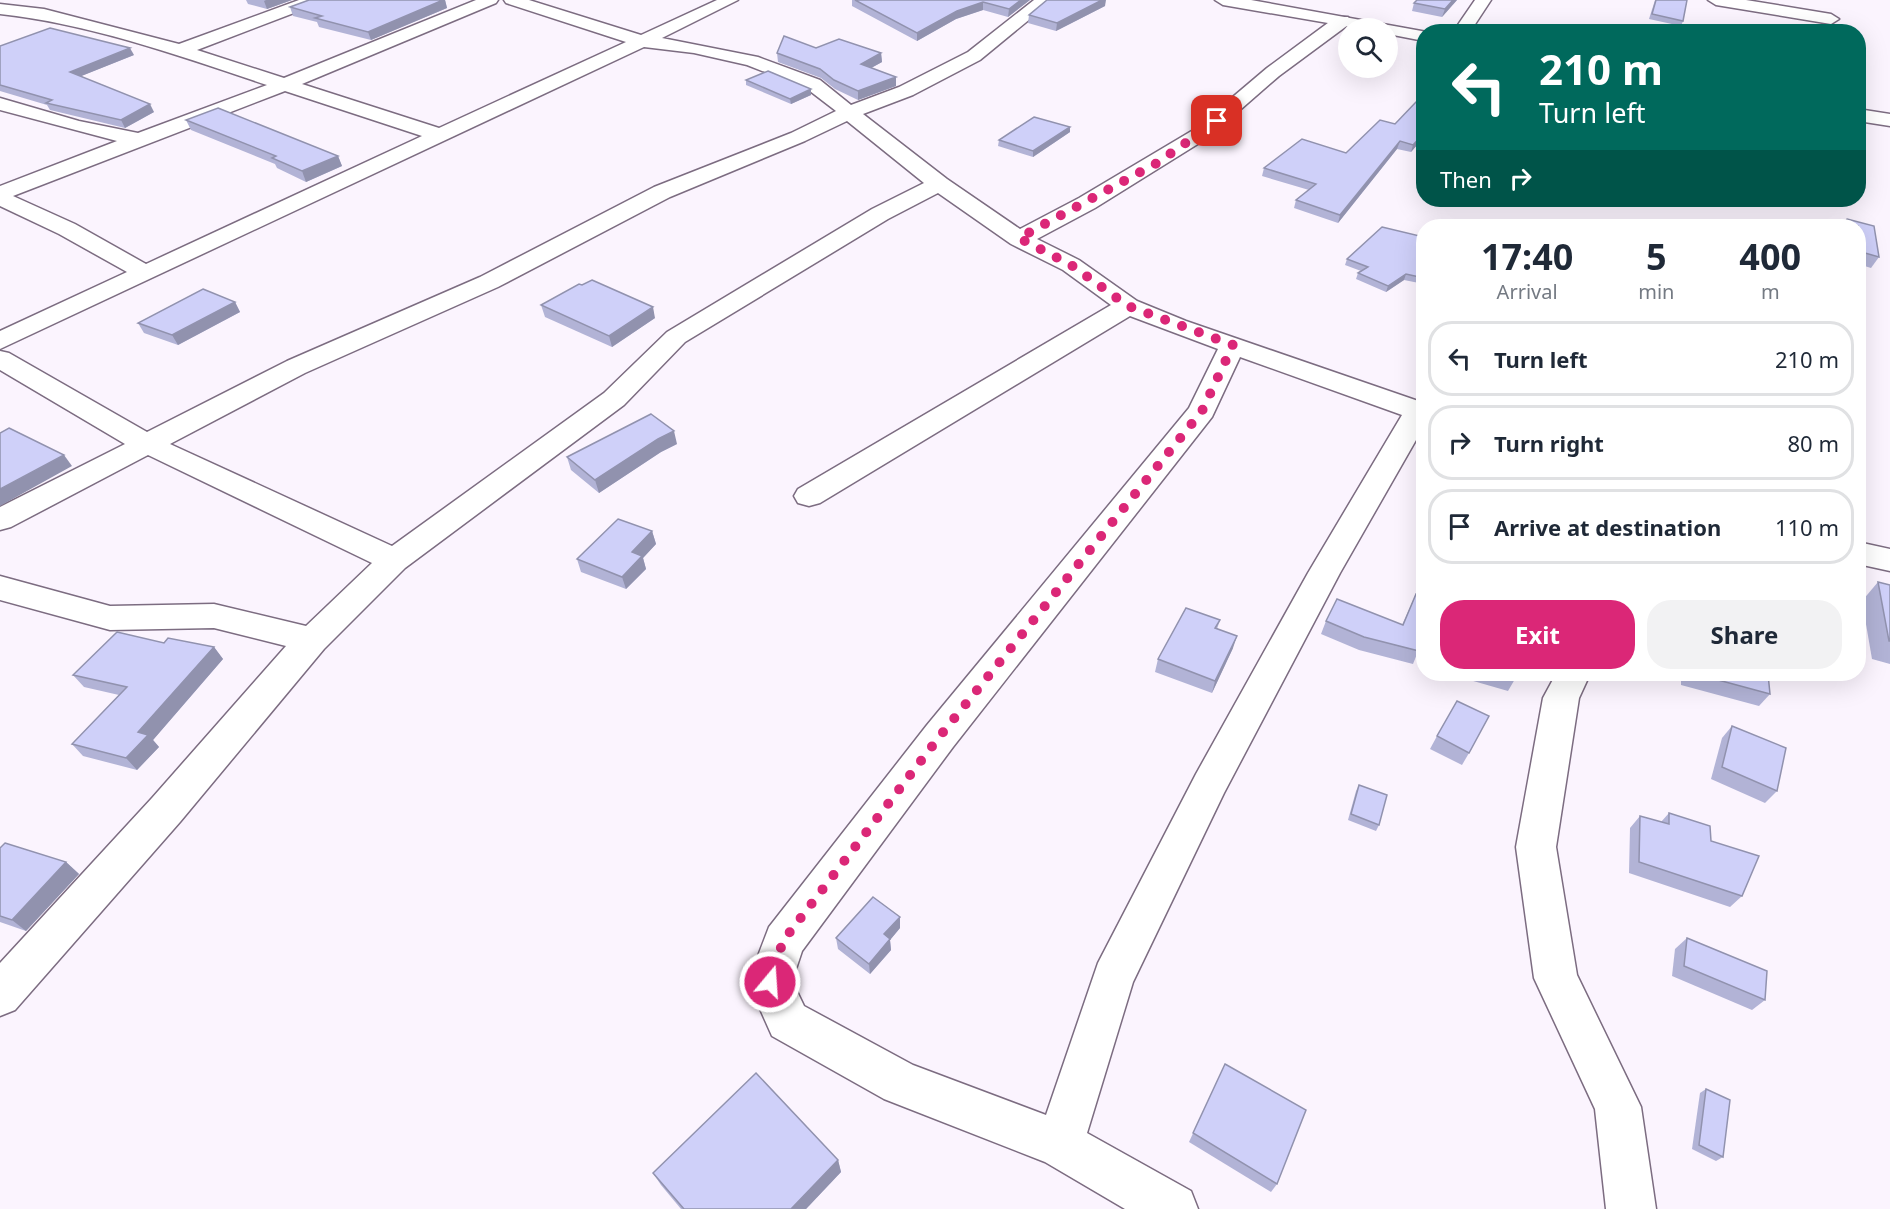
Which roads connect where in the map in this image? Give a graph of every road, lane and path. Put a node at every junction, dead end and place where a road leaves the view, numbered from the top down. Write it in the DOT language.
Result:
graph roads {
  1 [pos="314,0"];
  2 [pos="490,0"];
  3 [pos="512,0"];
  4 [pos="730,0"];
  5 [pos="1045,0"];
  6 [pos="1223,0"];
  7 [pos="1483,0"];
  8 [pos="1716,0"];
  9 [pos="1840,0"];
  10 [pos="0,9"];
  11 [pos="1338,20"];
  12 [pos="1338,24"];
  13 [pos="1466,24"];
  14 [pos="1828,24"];
  15 [pos="1833,24"];
  16 [pos="1398,31"];
  17 [pos="1416,35"];
  18 [pos="640,41"];
  19 [pos="180,50"];
  20 [pos="284,85"];
  21 [pos="0,104"];
  22 [pos="850,112"];
  23 [pos="1866,116"];
  24 [pos="1890,120"];
  25 [pos="439,135"];
  26 [pos="140,140"];
  27 [pos="939,184"];
  28 [pos="0,193"];
  29 [pos="0,198"];
  30 [pos="1019,238"];
  31 [pos="144,272"];
  32 [pos="1128,306"];
  33 [pos="0,341"];
  34 [pos="1233,345"];
  35 [pos="0,359"];
  36 [pos="1416,411"];
  37 [pos="1416,419"];
  38 [pos="145,443"];
  39 [pos="809,496"];
  40 [pos="0,520"];
  41 [pos="1866,555"];
  42 [pos="394,560"];
  43 [pos="1890,560"];
  44 [pos="0,588"];
  45 [pos="312,640"];
  46 [pos="1570,681"];
  47 [pos="0,995"];
  48 [pos="1060,1144"];
  49 [pos="1173,1209"];
  50 [pos="1631,1209"];
  1 -- 19 [label="street"];
  2 -- 20 [label="street"];
  3 -- 18 [label="street"];
  4 -- 18 [label="street"];
  5 -- 22 [label="street"];
  6 -- 11 [label="street"];
  7 -- 13 [label="street"];
  8 -- 14 [label="street"];
  9 -- 15 [label="street"];
  10 -- 19 [label="street"];
  12 -- 30 [label="street"];
  16 -- 17 [label="street"];
  18 -- 22 [label="street"];
  18 -- 25 [label="street"];
  19 -- 20 [label="street"];
  20 -- 25 [label="street"];
  20 -- 26 [label="street"];
  21 -- 26 [label="street"];
  22 -- 27 [label="street"];
  22 -- 38 [label="street"];
  23 -- 24 [label="street"];
  25 -- 31 [label="street"];
  26 -- 28 [label="street"];
  27 -- 30 [label="street"];
  27 -- 42 [label="street"];
  29 -- 31 [label="street"];
  30 -- 32 [label="street"];
  31 -- 33 [label="street"];
  32 -- 34 [label="street"];
  32 -- 39 [label="street"];
  34 -- 36 [label="street"];
  34 -- 48 [label="street"];
  35 -- 38 [label="street"];
  37 -- 48 [label="street"];
  38 -- 40 [label="street"];
  38 -- 42 [label="street"];
  41 -- 43 [label="street"];
  42 -- 45 [label="street"];
  44 -- 45 [label="street"];
  45 -- 47 [label="street"];
  46 -- 50 [label="street"];
  48 -- 49 [label="street"];
}
